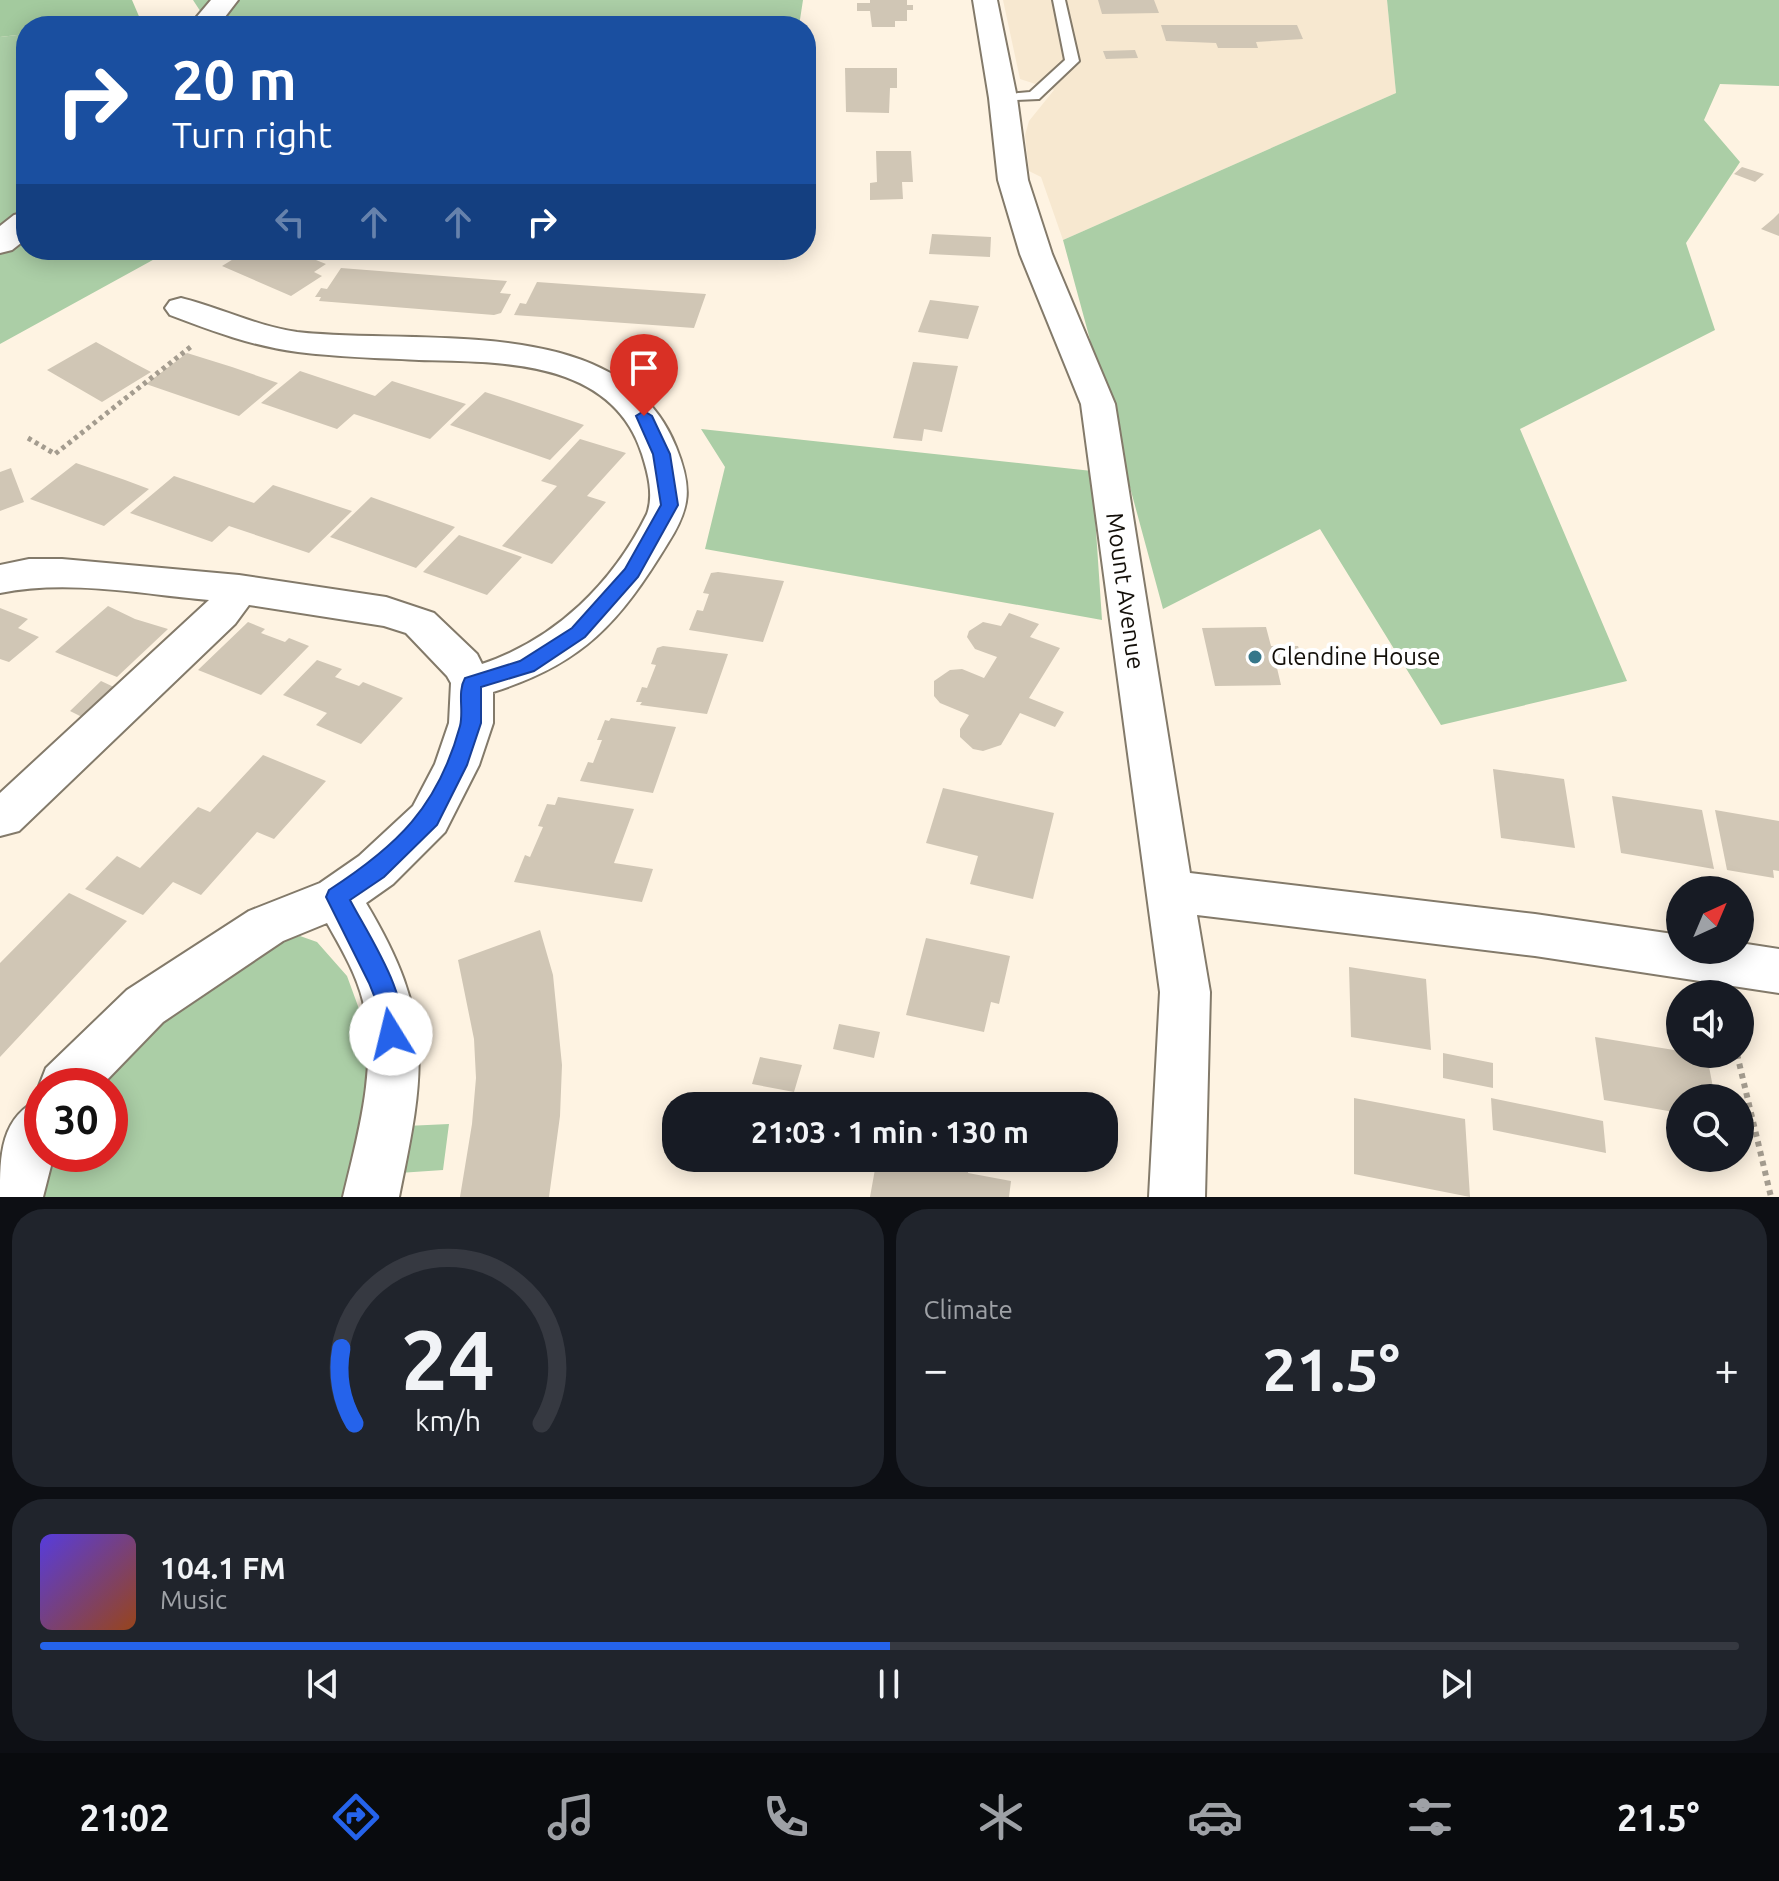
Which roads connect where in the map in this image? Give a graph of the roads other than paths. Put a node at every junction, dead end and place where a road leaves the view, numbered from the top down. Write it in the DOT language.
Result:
graph roads {
  1 [pos="225,0"];
  2 [pos="985,0"];
  3 [pos="1062,1"];
  4 [pos="211,16"];
  5 [pos="1003,98"];
  6 [pos="16,230"];
  7 [pos="0,243"];
  8 [pos="181,308"];
  9 [pos="0,579"];
  10 [pos="239,589"];
  11 [pos="472,683"];
  12 [pos="3,818"];
  13 [pos="1171,891"];
  14 [pos="337,897"];
  15 [pos="1779,971"];
  16 [pos="83,1068"];
  17 [pos="24,1159"];
  18 [pos="15,1197"];
  19 [pos="371,1197"];
  20 [pos="1177,1197"];
  1 -- 4 [label="street"];
  2 -- 5 [label="street, Mount Avenue"];
  3 -- 5 [label="lane"];
  5 -- 13 [label="street, Mount Avenue"];
  6 -- 7 [label="street"];
  8 -- 11 [label="street"];
  9 -- 10 [label="street"];
  10 -- 11 [label="street"];
  10 -- 12 [label="street"];
  11 -- 14 [label="street"];
  13 -- 15 [label="street"];
  13 -- 20 [label="street, Mount Avenue"];
  14 -- 16 [label="street"];
  14 -- 19 [label="street"];
  17 -- 18 [label="street"];
}
